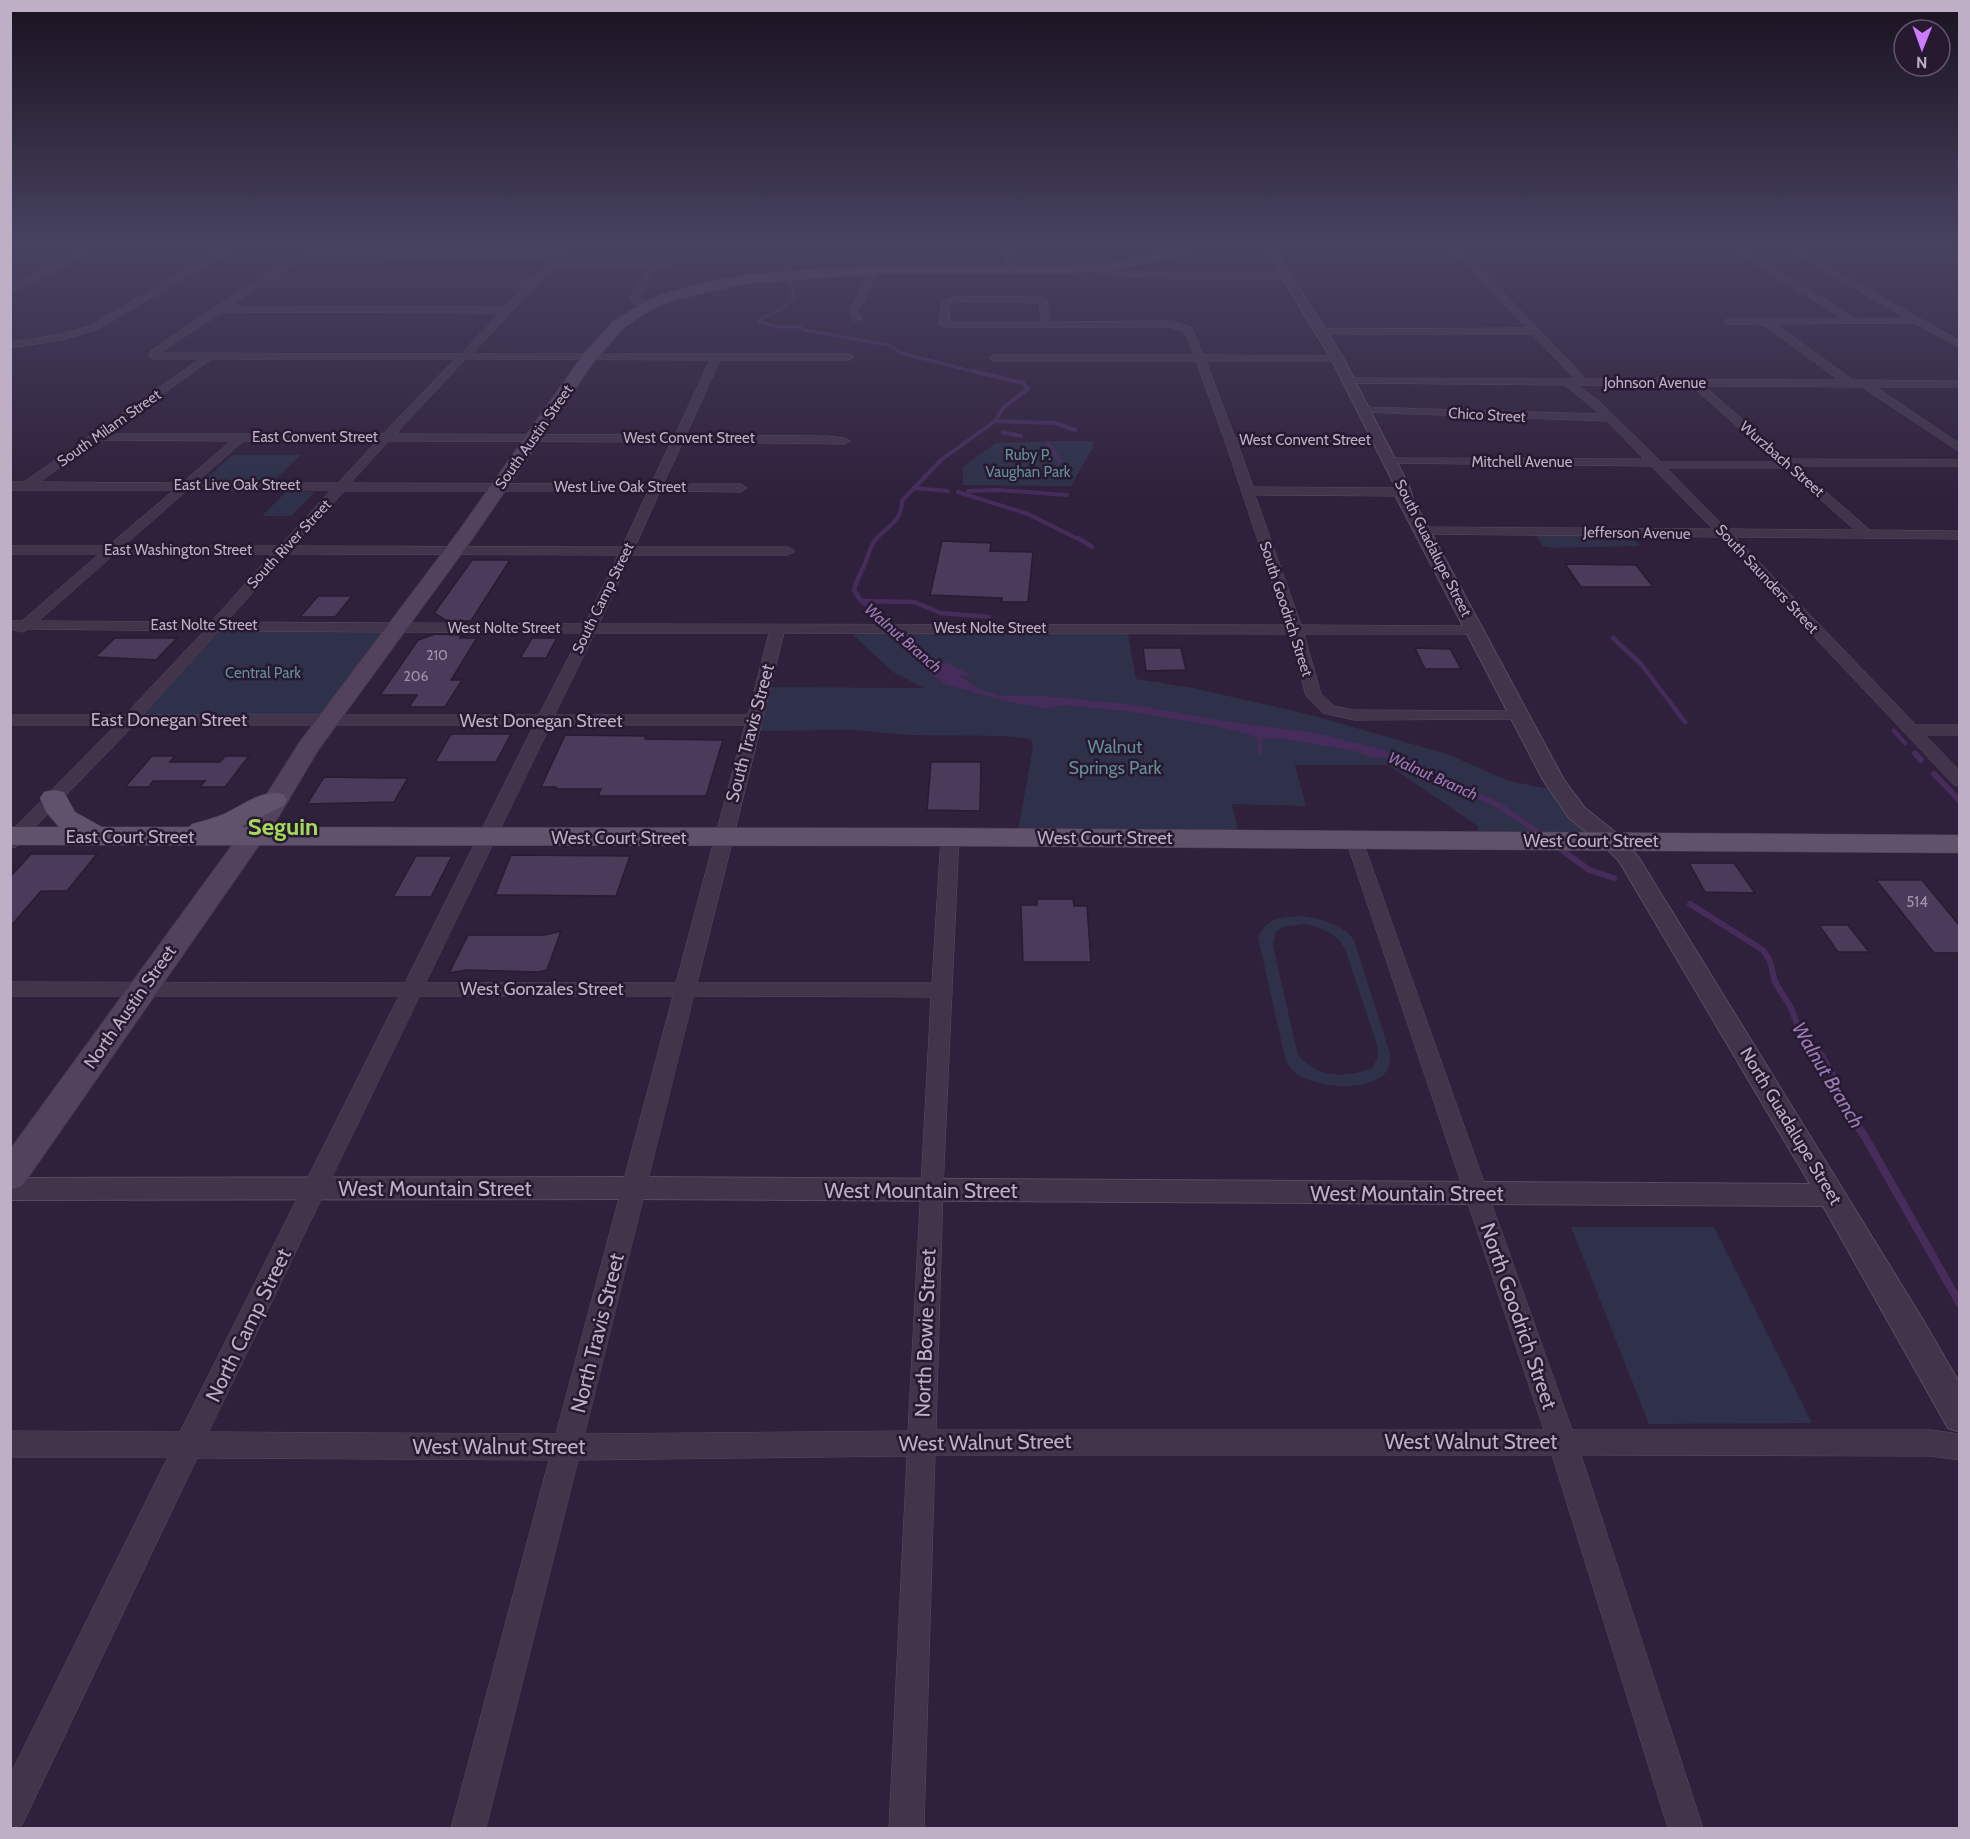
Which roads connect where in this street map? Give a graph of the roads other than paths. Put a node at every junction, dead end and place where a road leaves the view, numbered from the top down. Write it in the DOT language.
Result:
graph roads {
  1 [pos="89,329"];
  2 [pos="189,329"];
  3 [pos="488,329"];
  4 [pos="616,329"];
  5 [pos="1187,329"];
  6 [pos="1320,329"];
  7 [pos="1775,329"];
  8 [pos="1931,329"];
  9 [pos="1532,331"];
  10 [pos="1322,332"];
  11 [pos="10,345"];
  12 [pos="1959,345"];
  13 [pos="462,357"];
  14 [pos="590,357"];
  15 [pos="849,357"];
  16 [pos="1199,357"];
  17 [pos="208,358"];
  18 [pos="716,358"];
  19 [pos="993,358"];
  20 [pos="1337,358"];
  21 [pos="1350,381"];
  22 [pos="1569,383"];
  23 [pos="1584,383"];
  24 [pos="1695,383"];
  25 [pos="1851,384"];
  26 [pos="1865,384"];
  27 [pos="1959,384"];
  28 [pos="1364,410"];
  29 [pos="1609,418"];
  30 [pos="96,437"];
  31 [pos="242,437"];
  32 [pos="387,437"];
  33 [pos="534,437"];
  34 [pos="678,438"];
  35 [pos="1378,440"];
  36 [pos="844,441"];
  37 [pos="1231,441"];
  38 [pos="1959,448"];
  39 [pos="1389,461"];
  40 [pos="1656,464"];
  41 [pos="1787,464"];
  42 [pos="1959,464"];
  43 [pos="186,485"];
  44 [pos="343,485"];
  45 [pos="10,486"];
  46 [pos="28,486"];
  47 [pos="500,486"];
  48 [pos="655,488"];
  49 [pos="741,488"];
  50 [pos="1248,491"];
  51 [pos="1403,492"];
  52 [pos="10,498"];
  53 [pos="1423,531"];
  54 [pos="1723,534"];
  55 [pos="1868,535"];
  56 [pos="1959,536"];
  57 [pos="112,549"];
  58 [pos="285,549"];
  59 [pos="10,550"];
  60 [pos="453,550"];
  61 [pos="626,550"];
  62 [pos="788,551"];
  63 [pos="10,625"];
  64 [pos="26,625"];
  65 [pos="216,625"];
  66 [pos="397,628"];
  67 [pos="589,628"];
  68 [pos="778,628"];
  69 [pos="1294,629"];
  70 [pos="1475,630"];
  71 [pos="10,638"];
  72 [pos="1520,716"];
  73 [pos="10,720"];
  74 [pos="130,720"];
  75 [pos="754,720"];
  76 [pos="328,721"];
  77 [pos="545,721"];
  78 [pos="1911,730"];
  79 [pos="1959,730"];
  80 [pos="1959,781"];
  81 [pos="54,798"];
  82 [pos="273,800"];
  83 [pos="99,837"];
  84 [pos="169,837"];
  85 [pos="250,837"];
  86 [pos="487,837"];
  87 [pos="950,837"];
  88 [pos="723,838"];
  89 [pos="13,839"];
  90 [pos="1355,840"];
  91 [pos="1612,841"];
  92 [pos="1959,843"];
  93 [pos="685,988"];
  94 [pos="10,989"];
  95 [pos="412,989"];
  96 [pos="142,990"];
  97 [pos="942,990"];
  98 [pos="10,1177"];
  99 [pos="316,1188"];
  100 [pos="633,1188"];
  101 [pos="10,1189"];
  102 [pos="931,1189"];
  103 [pos="1477,1193"];
  104 [pos="1832,1195"];
  105 [pos="1959,1417"];
  106 [pos="1562,1441"];
  107 [pos="921,1443"];
  108 [pos="10,1444"];
  109 [pos="189,1444"];
  110 [pos="568,1447"];
  111 [pos="1959,1447"];
  112 [pos="10,1813"];
  113 [pos="469,1828"];
  114 [pos="907,1828"];
  115 [pos="1686,1828"];
  1 -- 11 [label="street"];
  2 -- 17 [label="street"];
  3 -- 13 [label="street, South River Street"];
  4 -- 14 [label="main road, South Austin Street"];
  5 -- 16 [label="street, South Goodrich Street"];
  6 -- 10 [label="street, South Guadalupe Street"];
  7 -- 25 [label="street"];
  8 -- 12 [label="street"];
  9 -- 10 [label="street"];
  9 -- 23 [label="street"];
  10 -- 20 [label="street, South Guadalupe Street"];
  13 -- 14 [label="street"];
  13 -- 17 [label="street"];
  13 -- 32 [label="street, South River Street"];
  14 -- 18 [label="street"];
  14 -- 33 [label="main road, South Austin Street"];
  15 -- 18 [label="street"];
  16 -- 19 [label="street"];
  16 -- 20 [label="street"];
  16 -- 37 [label="street, South Goodrich Street"];
  17 -- 30 [label="street, South Milam Street"];
  18 -- 34 [label="street, South Camp Street"];
  20 -- 21 [label="street, South Guadalupe Street"];
  21 -- 22 [label="street, Johnson Avenue"];
  21 -- 28 [label="street, South Guadalupe Street"];
  22 -- 23 [label="street, Johnson Avenue"];
  22 -- 29 [label="street, South Saunders Street"];
  23 -- 24 [label="street, Johnson Avenue"];
  24 -- 25 [label="street, Johnson Avenue"];
  24 -- 41 [label="street, Wurzbach Street"];
  25 -- 26 [label="street, Johnson Avenue"];
  26 -- 27 [label="street, Johnson Avenue"];
  26 -- 38 [label="street"];
  28 -- 29 [label="street, Chico Street"];
  28 -- 35 [label="street, South Guadalupe Street"];
  29 -- 40 [label="street, South Saunders Street"];
  30 -- 31 [label="street, East Convent Street"];
  30 -- 46 [label="street, South Milam Street"];
  31 -- 32 [label="street, East Convent Street"];
  31 -- 43 [label="street"];
  32 -- 33 [label="street, East Convent Street"];
  32 -- 44 [label="street, South River Street"];
  33 -- 34 [label="street, West Convent Street"];
  33 -- 47 [label="main road, South Austin Street"];
  34 -- 36 [label="street, West Convent Street"];
  34 -- 48 [label="street, South Camp Street"];
  35 -- 37 [label="street, West Convent Street"];
  35 -- 39 [label="street, South Guadalupe Street"];
  37 -- 50 [label="street, South Goodrich Street"];
  39 -- 40 [label="street, Mitchell Avenue"];
  39 -- 51 [label="street, South Guadalupe Street"];
  40 -- 41 [label="street, Mitchell Avenue"];
  40 -- 54 [label="street, South Saunders Street"];
  41 -- 42 [label="street, Mitchell Avenue"];
  41 -- 55 [label="street, Wurzbach Street"];
  43 -- 44 [label="street, East Live Oak Street"];
  43 -- 46 [label="street, East Live Oak Street"];
  43 -- 57 [label="street"];
  44 -- 47 [label="street, East Live Oak Street"];
  44 -- 58 [label="street, South River Street"];
  45 -- 46 [label="street, East Live Oak Street"];
  46 -- 52 [label="street, South Milam Street"];
  47 -- 48 [label="street, West Live Oak Street"];
  47 -- 60 [label="main road, South Austin Street"];
  48 -- 49 [label="street, West Live Oak Street"];
  48 -- 61 [label="street, South Camp Street"];
  50 -- 51 [label="street"];
  50 -- 69 [label="street, South Goodrich Street"];
  51 -- 53 [label="street, South Guadalupe Street"];
  53 -- 54 [label="street, Jefferson Avenue"];
  53 -- 70 [label="street, South Guadalupe Street"];
  54 -- 55 [label="street, Jefferson Avenue"];
  54 -- 78 [label="street, South Saunders Street"];
  55 -- 56 [label="street, Jefferson Avenue"];
  57 -- 58 [label="street, East Washington Street"];
  57 -- 59 [label="street, East Washington Street"];
  57 -- 64 [label="street"];
  58 -- 60 [label="street, East Washington Street"];
  58 -- 65 [label="street, South River Street"];
  60 -- 61 [label="street, East Washington Street"];
  60 -- 66 [label="main road, South Austin Street"];
  61 -- 62 [label="street, East Washington Street"];
  61 -- 67 [label="street, South Camp Street"];
  63 -- 64 [label="street, East Nolte Street"];
  64 -- 65 [label="street, East Nolte Street"];
  64 -- 71 [label="street"];
  65 -- 66 [label="street, East Nolte Street"];
  65 -- 74 [label="street, South River Street"];
  66 -- 67 [label="street, West Nolte Street"];
  66 -- 76 [label="main road, South Austin Street"];
  67 -- 68 [label="street, West Nolte Street"];
  67 -- 77 [label="street, South Camp Street"];
  68 -- 69 [label="street, West Nolte Street"];
  68 -- 75 [label="street, South Travis Street"];
  69 -- 70 [label="street, West Nolte Street"];
  69 -- 72 [label="street, South Goodrich Street"];
  70 -- 72 [label="street, South Guadalupe Street"];
  72 -- 91 [label="street, South Guadalupe Street"];
  73 -- 74 [label="street, East Donegan Street"];
  74 -- 76 [label="street, East Donegan Street"];
  74 -- 81 [label="street, South River Street"];
  75 -- 77 [label="street, West Donegan Street"];
  75 -- 88 [label="street, South Travis Street"];
  76 -- 77 [label="street, West Donegan Street"];
  76 -- 82 [label="main road, South Austin Street"];
  77 -- 86 [label="street, South Camp Street"];
  78 -- 79 [label="street"];
  78 -- 80 [label="street, South Saunders Street"];
  81 -- 83 [label="main road"];
  81 -- 89 [label="street, South River Street"];
  82 -- 84 [label="main road"];
  82 -- 85 [label="main road, South Austin Street"];
  83 -- 84 [label="main road, East Court Street"];
  83 -- 89 [label="main road, East Court Street"];
  84 -- 85 [label="main road, East Court Street"];
  85 -- 86 [label="main road, West Court Street"];
  85 -- 96 [label="main road, North Austin Street"];
  86 -- 88 [label="main road, West Court Street"];
  86 -- 95 [label="street, North Camp Street"];
  87 -- 88 [label="main road, West Court Street"];
  87 -- 90 [label="main road, West Court Street"];
  87 -- 97 [label="street, North Bowie Street"];
  88 -- 93 [label="street, North Travis Street"];
  90 -- 91 [label="main road, West Court Street"];
  90 -- 103 [label="street, North Goodrich Street"];
  91 -- 92 [label="main road, West Court Street"];
  91 -- 104 [label="street, North Guadalupe Street"];
  93 -- 95 [label="street, West Gonzales Street"];
  93 -- 97 [label="street, West Gonzales Street"];
  93 -- 100 [label="street, North Travis Street"];
  94 -- 96 [label="street, West Gonzales Street"];
  95 -- 96 [label="street, West Gonzales Street"];
  95 -- 99 [label="street, North Camp Street"];
  96 -- 98 [label="main road, North Austin Street"];
  97 -- 102 [label="street, North Bowie Street"];
  99 -- 100 [label="street, West Mountain Street"];
  99 -- 101 [label="street, West Mountain Street"];
  99 -- 109 [label="street, North Camp Street"];
  100 -- 102 [label="street, West Mountain Street"];
  100 -- 110 [label="street, North Travis Street"];
  102 -- 103 [label="street, West Mountain Street"];
  102 -- 107 [label="street, North Bowie Street"];
  103 -- 104 [label="street, West Mountain Street"];
  103 -- 106 [label="street, North Goodrich Street"];
  104 -- 105 [label="street, North Guadalupe Street"];
  106 -- 107 [label="street, West Walnut Street"];
  106 -- 111 [label="street, West Walnut Street"];
  106 -- 115 [label="street, North Goodrich Street"];
  107 -- 110 [label="street, West Walnut Street"];
  107 -- 114 [label="street, North Bowie Street"];
  108 -- 109 [label="street, West Walnut Street"];
  109 -- 110 [label="street, West Walnut Street"];
  109 -- 112 [label="street, North Camp Street"];
  110 -- 113 [label="street, North Travis Street"];
}
